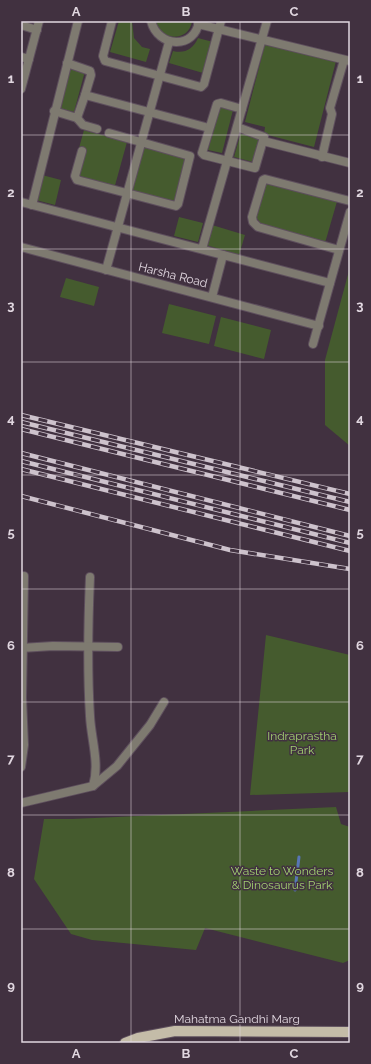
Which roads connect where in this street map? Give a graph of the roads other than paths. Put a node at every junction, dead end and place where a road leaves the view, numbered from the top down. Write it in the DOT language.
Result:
graph roads {
  1 [pos="39,21"];
  2 [pos="78,21"];
  3 [pos="112,21"];
  4 [pos="151,21"];
  5 [pos="267,21"];
  6 [pos="199,22"];
  7 [pos="220,24"];
  8 [pos="21,25"];
  9 [pos="37,30"];
  10 [pos="262,38"];
  11 [pos="169,42"];
  12 [pos="25,58"];
  13 [pos="347,60"];
  14 [pos="67,63"];
  15 [pos="160,76"];
  16 [pos="21,88"];
  17 [pos="84,98"];
  18 [pos="104,105"];
  19 [pos="242,109"];
  20 [pos="54,111"];
  21 [pos="149,113"];
  22 [pos="77,118"];
  23 [pos="237,127"];
  24 [pos="209,128"];
  25 [pos="97,129"];
  26 [pos="110,133"];
  27 [pos="142,141"];
  28 [pos="263,141"];
  29 [pos="82,151"];
  30 [pos="322,157"];
  31 [pos="227,160"];
  32 [pos="350,164"];
  33 [pos="255,168"];
  34 [pos="263,180"];
  35 [pos="128,192"];
  36 [pos="350,201"];
  37 [pos="22,205"];
  38 [pos="32,205"];
  39 [pos="350,212"];
  40 [pos="118,228"];
  41 [pos="21,247"];
  42 [pos="202,249"];
  43 [pos="339,250"];
  44 [pos="223,255"];
  45 [pos="106,270"];
  46 [pos="330,283"];
  47 [pos="212,297"];
  48 [pos="319,326"];
  49 [pos="313,344"];
  50 [pos="24,576"];
  51 [pos="90,577"];
  52 [pos="118,646"];
  53 [pos="87,647"];
  54 [pos="22,648"];
  55 [pos="164,702"];
  56 [pos="21,767"];
  57 [pos="94,786"];
  58 [pos="21,803"];
  59 [pos="350,1032"];
  60 [pos="125,1043"];
  1 -- 9 [label="street"];
  2 -- 14 [label="street"];
  3 -- 15 [label="street"];
  4 -- 11 [label="street"];
  5 -- 10 [label="street"];
  6 -- 7 [label="street"];
  6 -- 11 [label="street"];
  7 -- 10 [label="street"];
  7 -- 15 [label="street"];
  8 -- 9 [label="street"];
  9 -- 12 [label="street"];
  10 -- 13 [label="street"];
  10 -- 19 [label="street"];
  11 -- 15 [label="street"];
  12 -- 16 [label="street"];
  13 -- 30 [label="street"];
  14 -- 17 [label="street"];
  14 -- 20 [label="street"];
  15 -- 21 [label="street"];
  17 -- 18 [label="street"];
  17 -- 21 [label="street"];
  17 -- 22 [label="street"];
  19 -- 23 [label="street"];
  19 -- 24 [label="street"];
  20 -- 22 [label="street"];
  20 -- 38 [label="street"];
  21 -- 24 [label="street"];
  21 -- 27 [label="street"];
  22 -- 25 [label="street"];
  23 -- 28 [label="street"];
  23 -- 31 [label="street"];
  24 -- 31 [label="street"];
  26 -- 27 [label="street"];
  27 -- 35 [label="street"];
  27 -- 35 [label="street"];
  28 -- 30 [label="street"];
  28 -- 33 [label="street"];
  29 -- 35 [label="street"];
  30 -- 32 [label="street"];
  31 -- 33 [label="street"];
  31 -- 42 [label="street"];
  33 -- 34 [label="street"];
  34 -- 36 [label="street"];
  34 -- 43 [label="street"];
  35 -- 40 [label="street"];
  37 -- 38 [label="street"];
  38 -- 40 [label="street"];
  39 -- 43 [label="street"];
  40 -- 42 [label="street"];
  40 -- 45 [label="street"];
  41 -- 45 [label="street, Harsha Road"];
  42 -- 44 [label="street"];
  43 -- 46 [label="street"];
  44 -- 46 [label="street"];
  44 -- 47 [label="street"];
  45 -- 47 [label="street, Harsha Road"];
  46 -- 48 [label="street"];
  47 -- 48 [label="street, Harsha Road"];
  48 -- 49 [label="street"];
  50 -- 54 [label="street"];
  51 -- 53 [label="street"];
  52 -- 53 [label="street"];
  53 -- 54 [label="street"];
  53 -- 57 [label="street"];
  54 -- 56 [label="street"];
  55 -- 57 [label="street"];
  57 -- 58 [label="street"];
  59 -- 60 [label="main road, Mahatma Gandhi Marg"];
}
